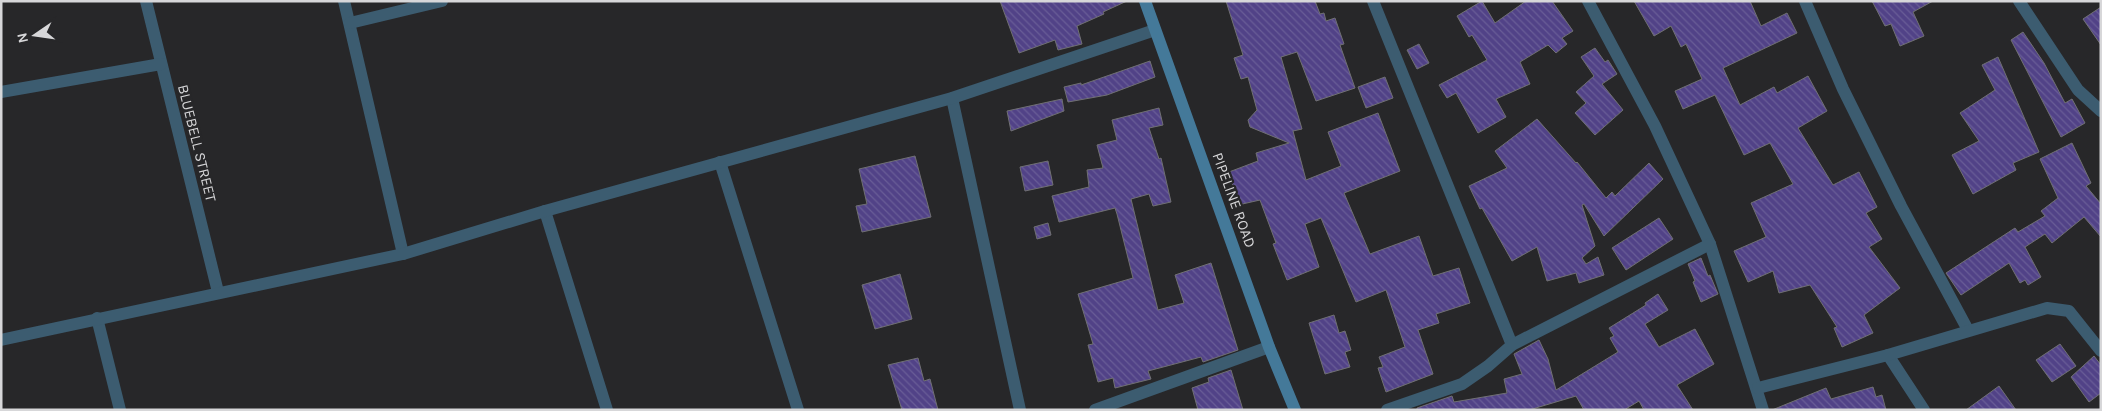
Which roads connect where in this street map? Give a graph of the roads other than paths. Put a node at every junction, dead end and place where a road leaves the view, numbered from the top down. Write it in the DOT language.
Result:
graph roads {
  1 [pos="146,1"];
  2 [pos="344,1"];
  3 [pos="442,1"];
  4 [pos="1145,1"];
  5 [pos="1373,1"];
  6 [pos="1588,1"];
  7 [pos="1805,1"];
  8 [pos="2018,1"];
  9 [pos="350,23"];
  10 [pos="1155,30"];
  11 [pos="161,64"];
  12 [pos="1,92"];
  13 [pos="952,98"];
  14 [pos="2101,111"];
  15 [pos="720,162"];
  16 [pos="545,212"];
  17 [pos="1710,244"];
  18 [pos="403,254"];
  19 [pos="218,292"];
  20 [pos="97,318"];
  21 [pos="1968,330"];
  22 [pos="1,340"];
  23 [pos="1512,345"];
  24 [pos="1269,347"];
  25 [pos="2101,351"];
  26 [pos="1888,355"];
  27 [pos="1758,388"];
  28 [pos="120,410"];
  29 [pos="607,410"];
  30 [pos="798,410"];
  31 [pos="1020,410"];
  32 [pos="1094,410"];
  33 [pos="1295,410"];
  34 [pos="1387,410"];
  35 [pos="1763,410"];
  36 [pos="1924,410"];
  1 -- 11 [label="street, BLUEBELL STREET"];
  2 -- 9 [label="street"];
  3 -- 9 [label="street"];
  4 -- 10 [label="street, PIPELINE ROAD"];
  5 -- 23 [label="street"];
  6 -- 17 [label="street"];
  7 -- 21 [label="street"];
  8 -- 14 [label="street"];
  9 -- 18 [label="street"];
  10 -- 13 [label="street"];
  10 -- 24 [label="street, PIPELINE ROAD"];
  11 -- 12 [label="street"];
  11 -- 19 [label="street, BLUEBELL STREET"];
  13 -- 15 [label="street"];
  13 -- 31 [label="street"];
  15 -- 16 [label="street"];
  15 -- 30 [label="street"];
  16 -- 18 [label="street"];
  16 -- 29 [label="street"];
  17 -- 23 [label="street"];
  17 -- 27 [label="street"];
  18 -- 19 [label="street"];
  19 -- 20 [label="street"];
  20 -- 22 [label="street"];
  20 -- 28 [label="street"];
  21 -- 25 [label="street"];
  21 -- 26 [label="street"];
  23 -- 34 [label="street"];
  24 -- 32 [label="street"];
  24 -- 33 [label="street, PIPELINE ROAD"];
  26 -- 27 [label="street"];
  26 -- 36 [label="street"];
  27 -- 35 [label="street"];
}
